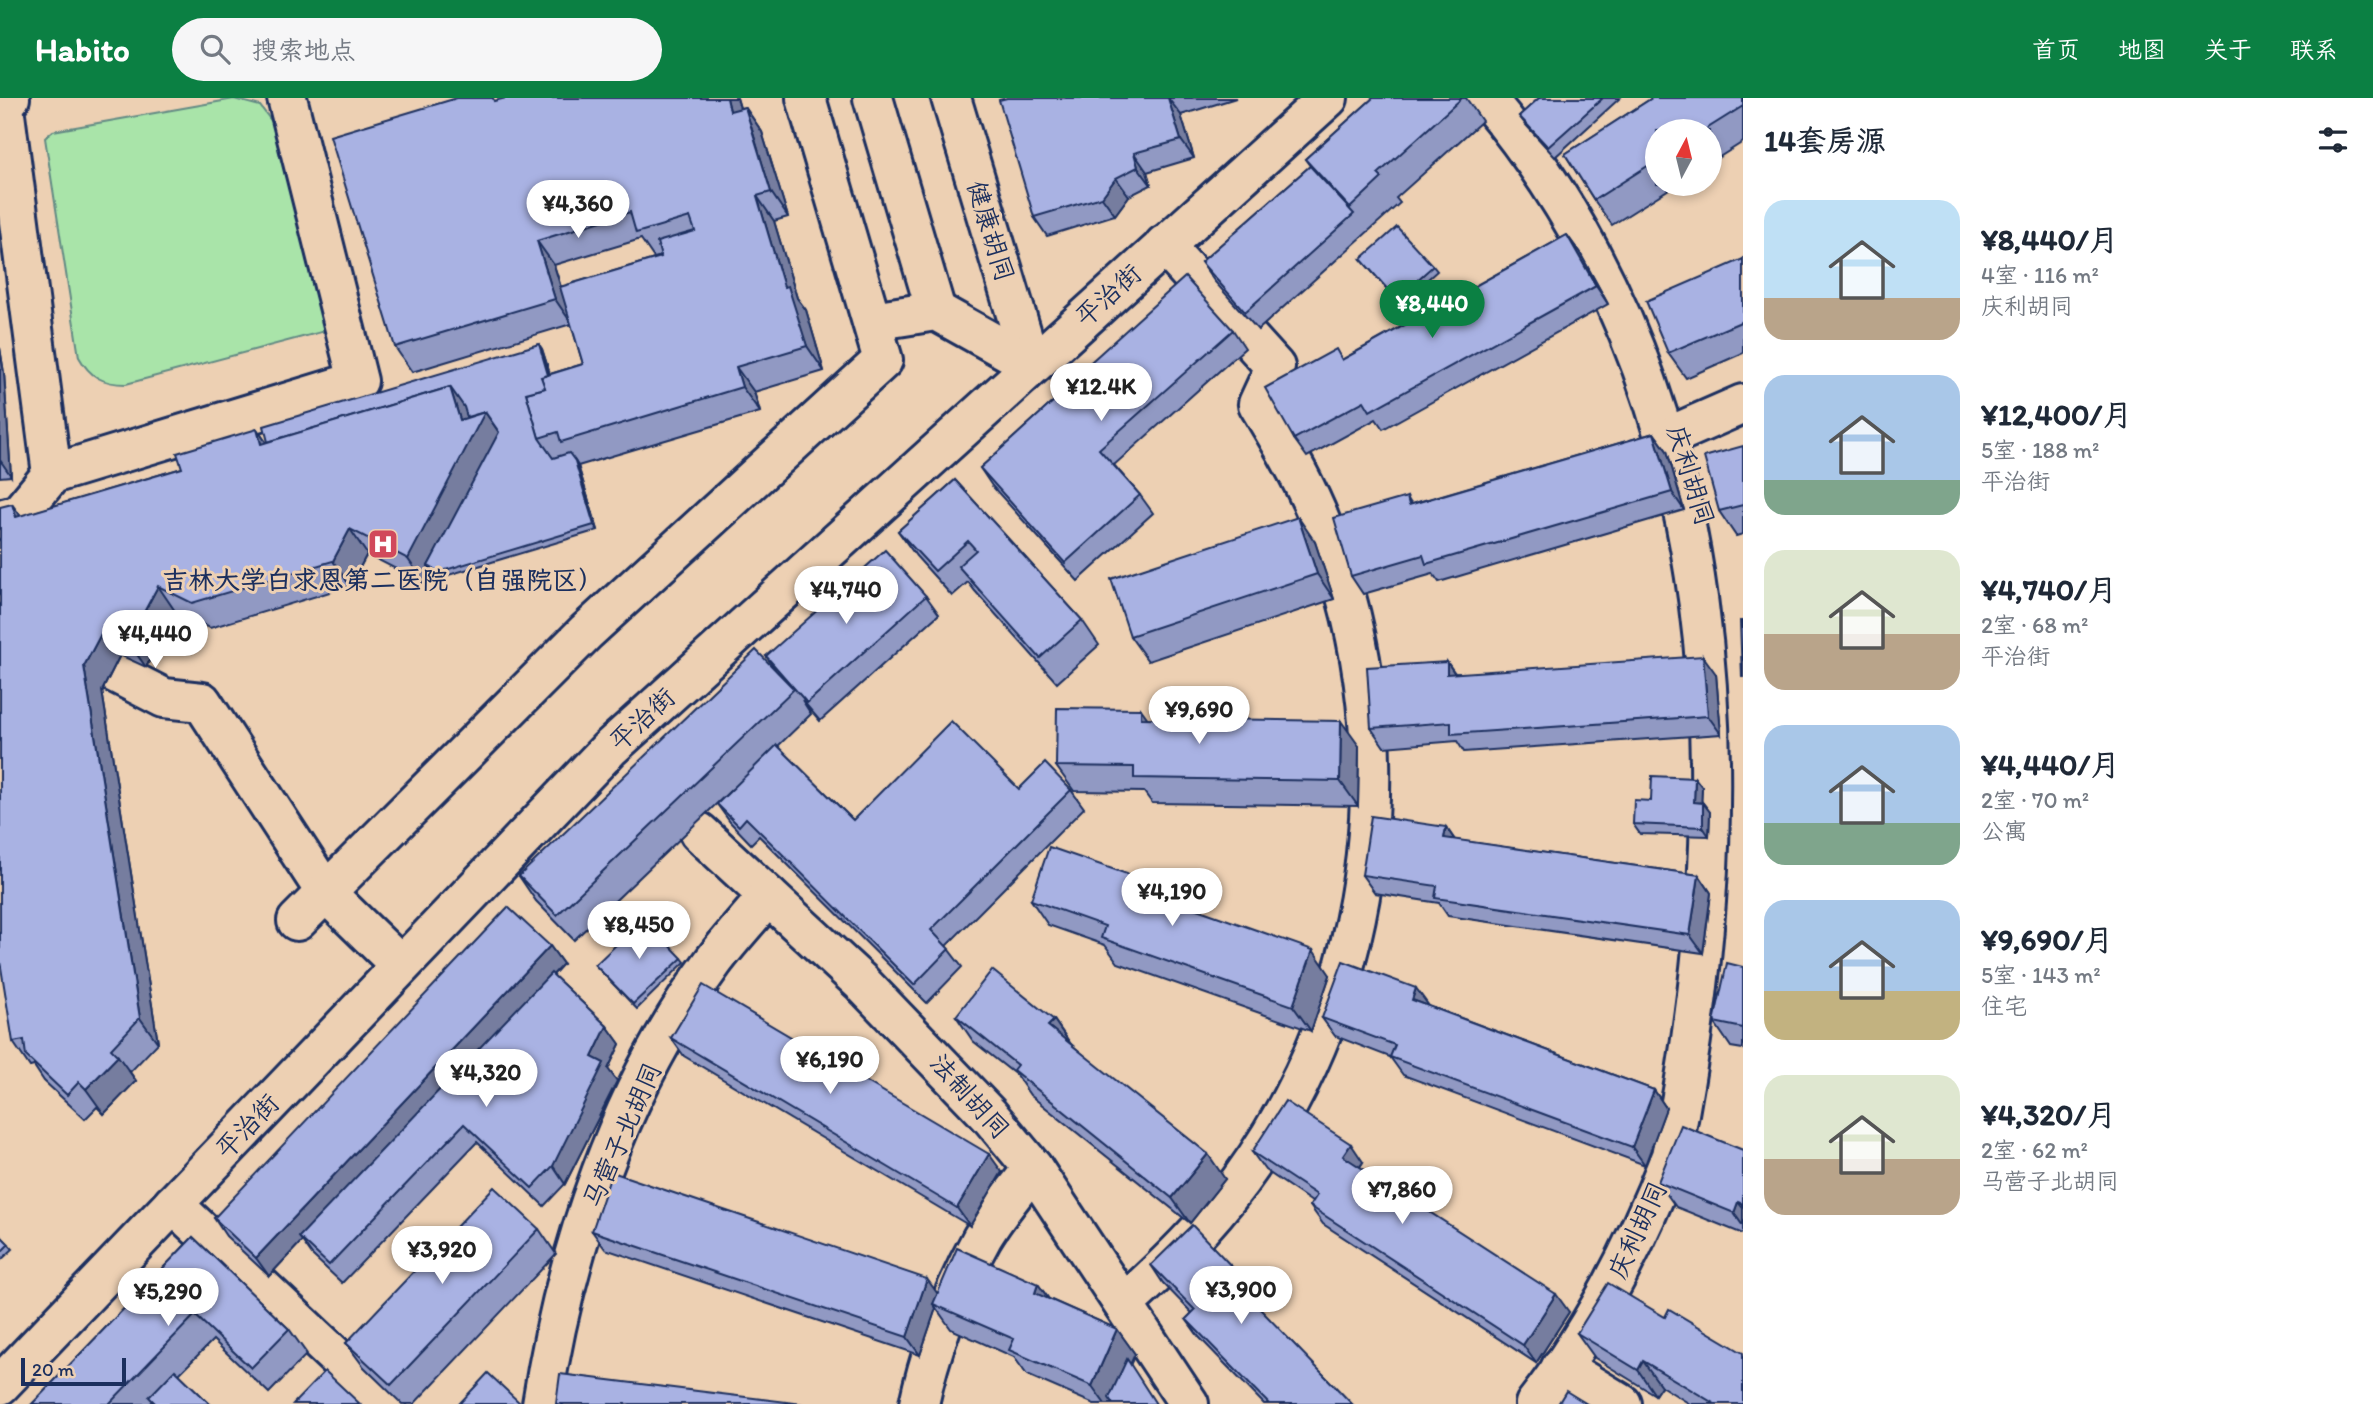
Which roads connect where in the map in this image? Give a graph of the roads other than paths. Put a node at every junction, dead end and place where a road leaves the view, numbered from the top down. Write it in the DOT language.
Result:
graph roads {
  1 [pos="10,98"];
  2 [pos="287,98"];
  3 [pos="806,98"];
  4 [pos="873,98"];
  5 [pos="951,98"];
  6 [pos="1328,98"];
  7 [pos="1486,98"];
  8 [pos="1293,111"];
  9 [pos="1164,245"];
  10 [pos="936,311"];
  11 [pos="872,321"];
  12 [pos="1031,364"];
  13 [pos="1743,404"];
  14 [pos="1679,432"];
  15 [pos="52,474"];
  16 [pos="0,519"];
  17 [pos="0,614"];
  18 [pos="609,749"];
  19 [pos="638,775"];
  20 [pos="1742,778"];
  21 [pos="699,832"];
  22 [pos="326,892"];
  23 [pos="768,896"];
  24 [pos="1738,901"];
  25 [pos="297,921"];
  26 [pos="400,965"];
  27 [pos="1033,1168"];
  28 [pos="173,1204"];
  29 [pos="1124,1304"];
  30 [pos="1561,1367"];
  31 [pos="0,1385"];
  32 [pos="386,1404"];
  33 [pos="542,1404"];
  34 [pos="919,1404"];
  35 [pos="1189,1404"];
  36 [pos="1535,1404"];
  37 [pos="1622,1404"];
  1 -- 15 [label="street"];
  2 -- 15 [label="street"];
  3 -- 11 [label="street"];
  4 -- 10 [label="street"];
  5 -- 12 [label="street, 健康胡同"];
  6 -- 8 [label="street, 平治街"];
  7 -- 14 [label="street, 庆利胡同"];
  8 -- 9 [label="street, 平治街"];
  9 -- 12 [label="street, 平治街"];
  9 -- 29 [label="street"];
  10 -- 11 [label="street"];
  10 -- 12 [label="street"];
  11 -- 22 [label="street"];
  12 -- 18 [label="street, 平治街"];
  13 -- 14 [label="street"];
  14 -- 20 [label="street, 庆利胡同"];
  15 -- 16 [label="street"];
  17 -- 22 [label="street"];
  18 -- 19 [label="street"];
  18 -- 26 [label="street, 平治街"];
  20 -- 24 [label="street, 庆利胡同"];
  21 -- 23 [label="street, 法制胡同"];
  22 -- 25 [label="street"];
  22 -- 26 [label="street"];
  23 -- 27 [label="street, 法制胡同"];
  23 -- 33 [label="street, 马营子北胡同"];
  24 -- 30 [label="street, 庆利胡同"];
  26 -- 28 [label="street, 平治街"];
  27 -- 29 [label="street, 法制胡同"];
  27 -- 34 [label="street"];
  28 -- 31 [label="street, 平治街"];
  28 -- 32 [label="street"];
  29 -- 35 [label="street, 法制胡同"];
  30 -- 36 [label="street, 庆利胡同"];
  30 -- 37 [label="street"];
}
